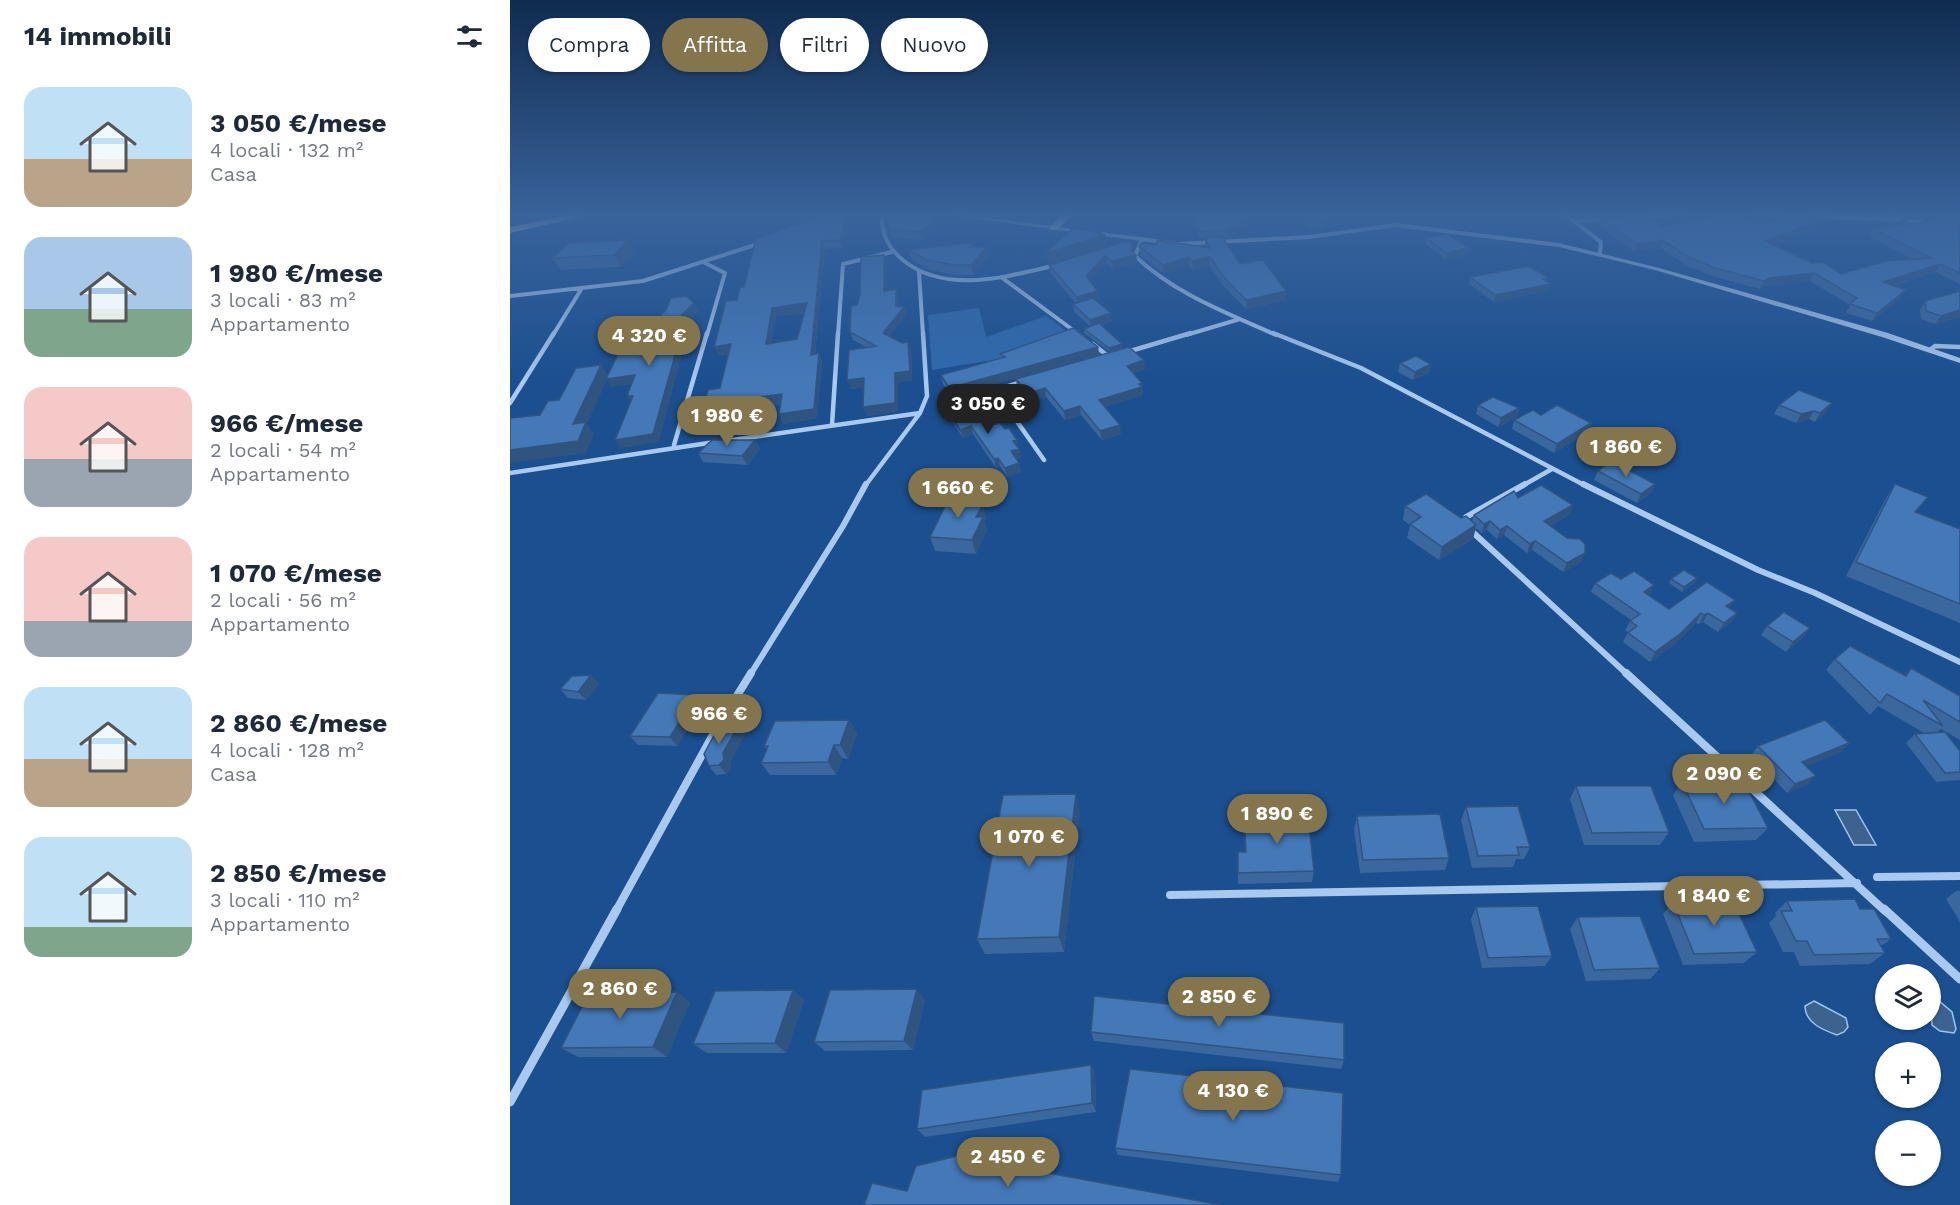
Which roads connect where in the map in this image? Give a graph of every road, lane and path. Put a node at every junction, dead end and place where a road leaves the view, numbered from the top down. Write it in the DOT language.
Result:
graph roads {
  1 [pos="684,269"];
  2 [pos="717,269"];
  3 [pos="843,269"];
  4 [pos="915,269"];
  5 [pos="1039,269"];
  6 [pos="1149,269"];
  7 [pos="1655,269"];
  8 [pos="919,272"];
  9 [pos="1001,277"];
  10 [pos="582,288"];
  11 [pos="510,296"];
  12 [pos="1240,319"];
  13 [pos="1081,336"];
  14 [pos="1090,343"];
  15 [pos="1960,347"];
  16 [pos="1930,350"];
  17 [pos="1109,357"];
  18 [pos="1098,360"];
  19 [pos="1960,361"];
  20 [pos="1029,380"];
  21 [pos="510,403"];
  22 [pos="920,413"];
  23 [pos="832,425"];
  24 [pos="674,445"];
  25 [pos="1044,460"];
  26 [pos="1552,470"];
  27 [pos="510,473"];
  28 [pos="1960,662"];
  29 [pos="1960,876"];
  30 [pos="1877,877"];
  31 [pos="1857,883"];
  32 [pos="1170,895"];
  33 [pos="1960,979"];
  34 [pos="510,1102"];
  1 -- 10 [label="street"];
  2 -- 24 [label="street"];
  3 -- 23 [label="street"];
  4 -- 8 [label="street"];
  5 -- 9 [label="street"];
  6 -- 12 [label="street"];
  7 -- 16 [label="street"];
  8 -- 9 [label="street"];
  8 -- 22 [label="street"];
  9 -- 13 [label="street"];
  10 -- 11 [label="street"];
  10 -- 21 [label="street"];
  12 -- 17 [label="street"];
  12 -- 26 [label="street"];
  14 -- 17 [label="street"];
  15 -- 16 [label="street"];
  16 -- 19 [label="street"];
  17 -- 18 [label="street"];
  20 -- 25 [label="street"];
  22 -- 23 [label="street"];
  22 -- 34 [label="street"];
  23 -- 27 [label="street"];
  26 -- 28 [label="street"];
  26 -- 31 [label="street"];
  29 -- 30 [label="street"];
  31 -- 32 [label="street"];
  31 -- 33 [label="street"];
}
